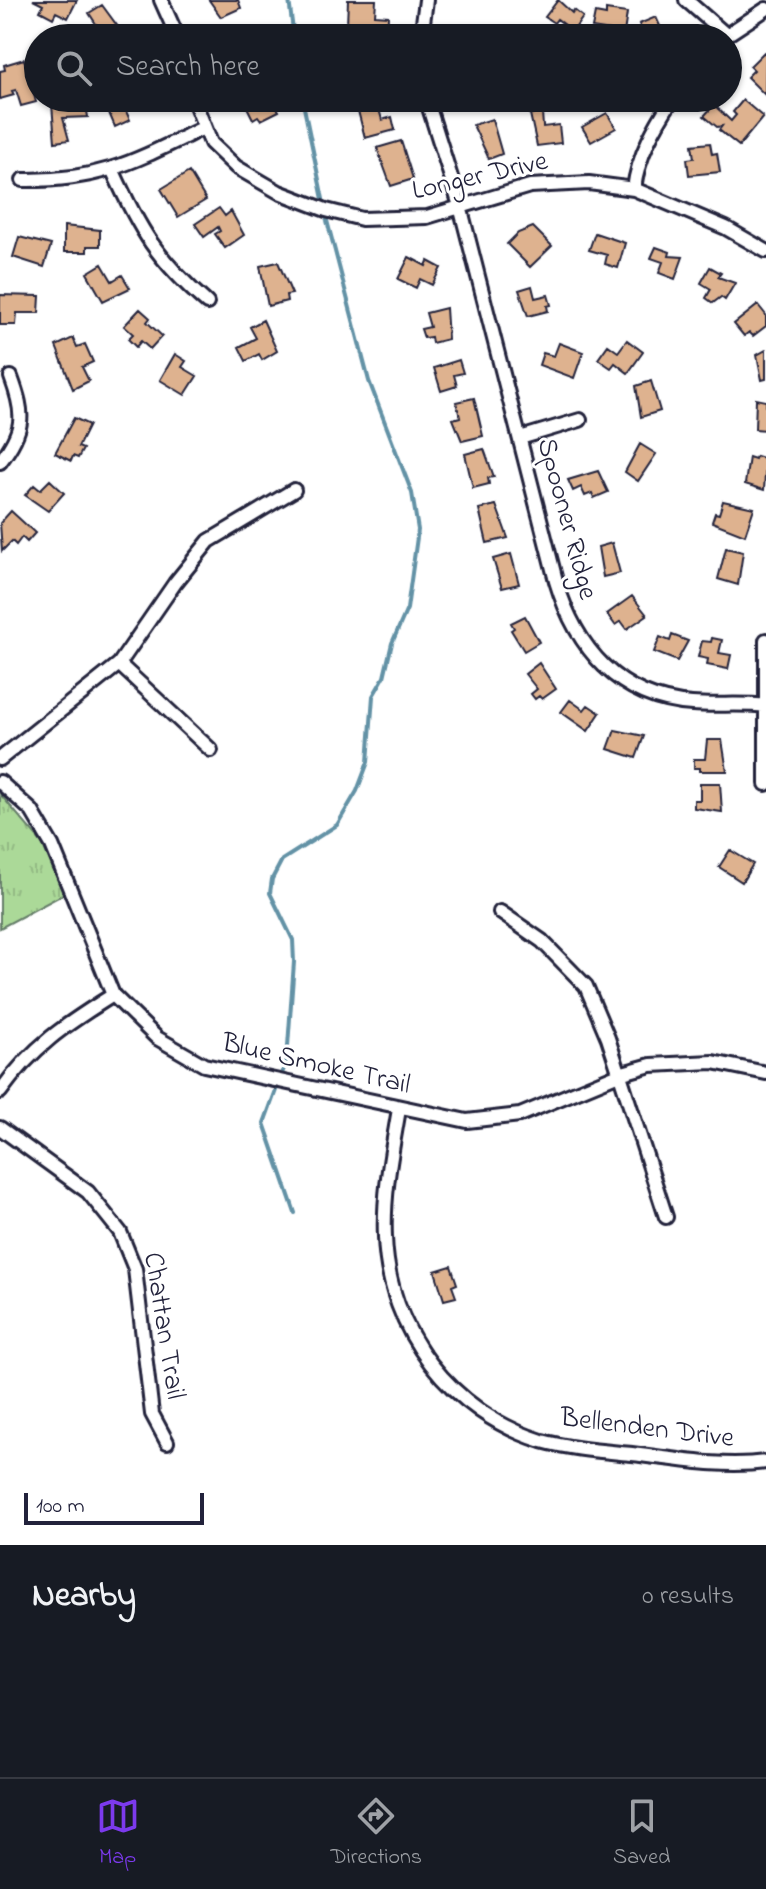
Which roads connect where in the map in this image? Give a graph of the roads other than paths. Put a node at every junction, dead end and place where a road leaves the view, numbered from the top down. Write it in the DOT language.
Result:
graph roads {
  1 [pos="161,0"];
  2 [pos="426,0"];
  3 [pos="686,0"];
  4 [pos="766,9"];
  5 [pos="172,24"];
  6 [pos="423,24"];
  7 [pos="711,24"];
  8 [pos="742,24"];
  9 [pos="198,112"];
  10 [pos="430,112"];
  11 [pos="664,112"];
  12 [pos="203,128"];
  13 [pos="113,171"];
  14 [pos="23,180"];
  15 [pos="634,189"];
  16 [pos="460,206"];
  17 [pos="766,251"];
  18 [pos="207,303"];
  19 [pos="11,377"];
  20 [pos="580,420"];
  21 [pos="520,438"];
  22 [pos="0,462"];
  23 [pos="294,490"];
  24 [pos="766,640"];
  25 [pos="119,664"];
  26 [pos="765,705"];
  27 [pos="211,750"];
  28 [pos="0,759"];
  29 [pos="0,782"];
  30 [pos="766,784"];
  31 [pos="500,912"];
  32 [pos="113,995"];
  33 [pos="766,1073"];
  34 [pos="619,1074"];
  35 [pos="0,1092"];
  36 [pos="399,1109"];
  37 [pos="0,1128"];
  38 [pos="666,1217"];
  39 [pos="167,1442"];
  40 [pos="766,1462"];
  1 -- 5 [label="street"];
  2 -- 6 [label="street"];
  3 -- 7 [label="street"];
  4 -- 8 [label="street"];
  9 -- 12 [label="street, Longer Drive"];
  10 -- 16 [label="street, Spooner Ridge"];
  11 -- 15 [label="street"];
  12 -- 13 [label="street"];
  12 -- 16 [label="street, Longer Drive"];
  13 -- 14 [label="street"];
  13 -- 18 [label="street"];
  15 -- 16 [label="street, Longer Drive"];
  15 -- 17 [label="street, Longer Drive"];
  16 -- 21 [label="street, Spooner Ridge"];
  19 -- 22 [label="street"];
  20 -- 21 [label="street"];
  21 -- 26 [label="street, Spooner Ridge"];
  23 -- 25 [label="street"];
  24 -- 26 [label="street"];
  25 -- 27 [label="street"];
  25 -- 28 [label="street"];
  26 -- 30 [label="street"];
  29 -- 32 [label="street, Blue Smoke Trail"];
  31 -- 34 [label="street"];
  32 -- 35 [label="street"];
  32 -- 36 [label="street, Blue Smoke Trail"];
  33 -- 34 [label="street, Blue Smoke Trail"];
  34 -- 36 [label="street, Blue Smoke Trail"];
  34 -- 38 [label="street"];
  36 -- 40 [label="street, Bellenden Drive"];
  37 -- 39 [label="street, Chattan Trail"];
}
